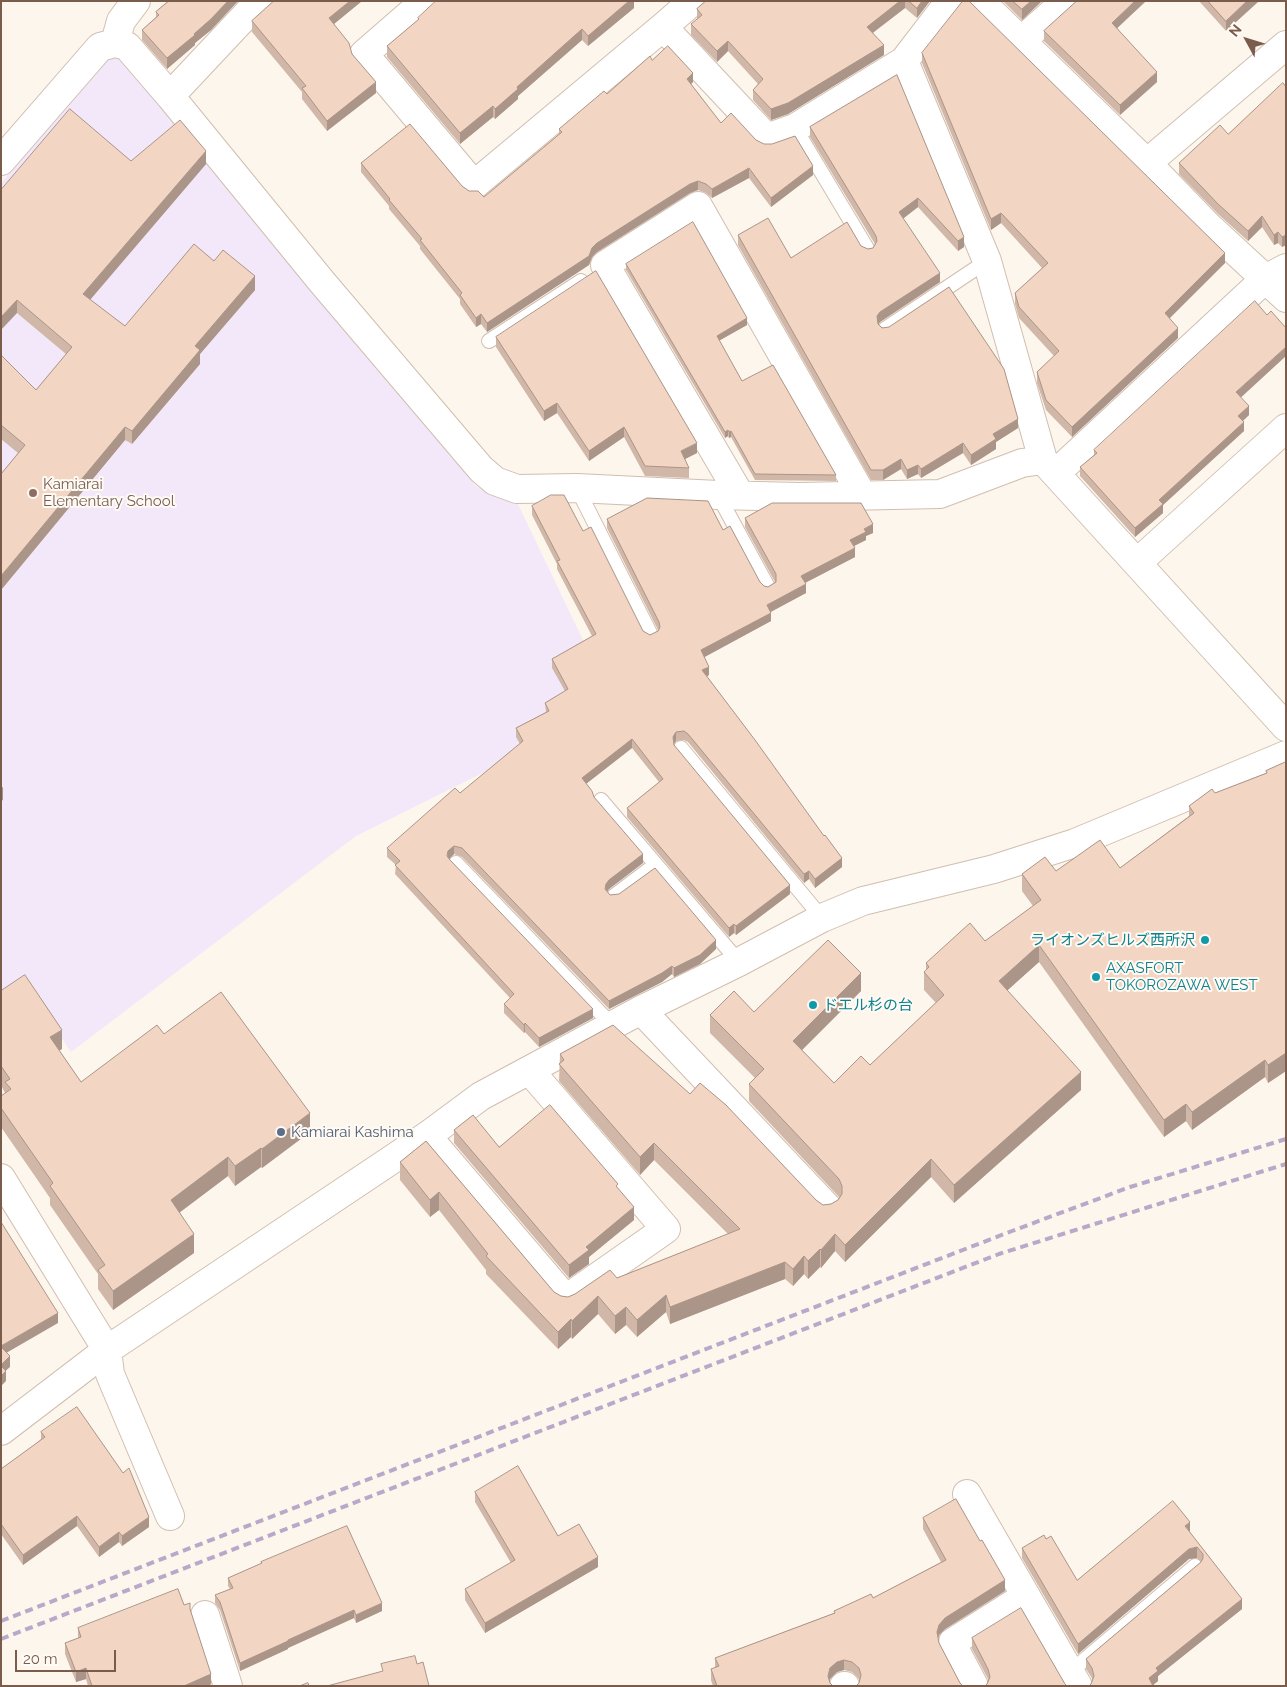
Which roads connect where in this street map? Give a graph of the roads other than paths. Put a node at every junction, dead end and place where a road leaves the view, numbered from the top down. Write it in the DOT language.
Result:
graph roads {
  1 [pos="136,1"];
  2 [pos="263,1"];
  3 [pos="425,1"];
  4 [pos="693,1"];
  5 [pos="950,1"];
  6 [pos="980,1"];
  7 [pos="1066,1"];
  8 [pos="663,27"];
  9 [pos="1021,41"];
  10 [pos="115,43"];
  11 [pos="1286,45"];
  12 [pos="904,61"];
  13 [pos="170,96"];
  14 [pos="795,128"];
  15 [pos="1,161"];
  16 [pos="1147,163"];
  17 [pos="868,250"];
  18 [pos="987,261"];
  19 [pos="597,271"];
  20 [pos="1276,274"];
  21 [pos="1286,298"];
  22 [pos="885,329"];
  23 [pos="489,341"];
  24 [pos="1286,428"];
  25 [pos="1049,467"];
  26 [pos="577,488"];
  27 [pos="729,495"];
  28 [pos="862,495"];
  29 [pos="1138,562"];
  30 [pos="768,587"];
  31 [pos="651,635"];
  32 [pos="1286,727"];
  33 [pos="681,748"];
  34 [pos="1286,755"];
  35 [pos="601,800"];
  36 [pos="456,863"];
  37 [pos="655,865"];
  38 [pos="614,896"];
  39 [pos="822,918"];
  40 [pos="739,962"];
  41 [pos="641,1010"];
  42 [pos="613,1026"];
  43 [pos="530,1071"];
  44 [pos="427,1136"];
  45 [pos="1,1178"];
  46 [pos="827,1207"];
  47 [pos="107,1350"];
  48 [pos="1,1431"];
  49 [pos="967,1494"];
  50 [pos="170,1516"];
  51 [pos="1195,1566"];
  52 [pos="1026,1596"];
  53 [pos="205,1615"];
  54 [pos="1074,1679"];
  55 [pos="228,1686"];
  56 [pos="974,1686"];
  1 -- 10 [label="street"];
  2 -- 13 [label="street"];
  3 -- 8 [label="street"];
  4 -- 8 [label="street"];
  5 -- 12 [label="street"];
  6 -- 9 [label="street"];
  7 -- 9 [label="street"];
  8 -- 14 [label="street"];
  9 -- 16 [label="street"];
  10 -- 13 [label="street"];
  10 -- 15 [label="street"];
  11 -- 16 [label="street"];
  12 -- 14 [label="street"];
  12 -- 18 [label="street"];
  13 -- 26 [label="street"];
  14 -- 17 [label="lane"];
  16 -- 20 [label="street"];
  18 -- 22 [label="lane"];
  18 -- 25 [label="street"];
  19 -- 23 [label="lane"];
  19 -- 27 [label="street"];
  19 -- 28 [label="street"];
  20 -- 21 [label="street"];
  20 -- 25 [label="street"];
  24 -- 29 [label="street"];
  25 -- 28 [label="street"];
  25 -- 29 [label="street"];
  26 -- 27 [label="street"];
  26 -- 31 [label="lane"];
  27 -- 28 [label="street"];
  27 -- 30 [label="lane"];
  29 -- 32 [label="street"];
  33 -- 39 [label="lane"];
  34 -- 39 [label="street"];
  35 -- 37 [label="lane"];
  36 -- 42 [label="lane"];
  37 -- 38 [label="lane"];
  37 -- 40 [label="lane"];
  39 -- 40 [label="street"];
  40 -- 41 [label="street"];
  41 -- 42 [label="street"];
  41 -- 46 [label="street"];
  42 -- 43 [label="street"];
  43 -- 44 [label="street"];
  43 -- 44 [label="street"];
  44 -- 47 [label="street"];
  45 -- 47 [label="street"];
  47 -- 48 [label="street"];
  47 -- 50 [label="street"];
  49 -- 52 [label="street"];
  51 -- 54 [label="lane"];
  52 -- 54 [label="street"];
  52 -- 56 [label="street"];
  53 -- 55 [label="street"];
}
